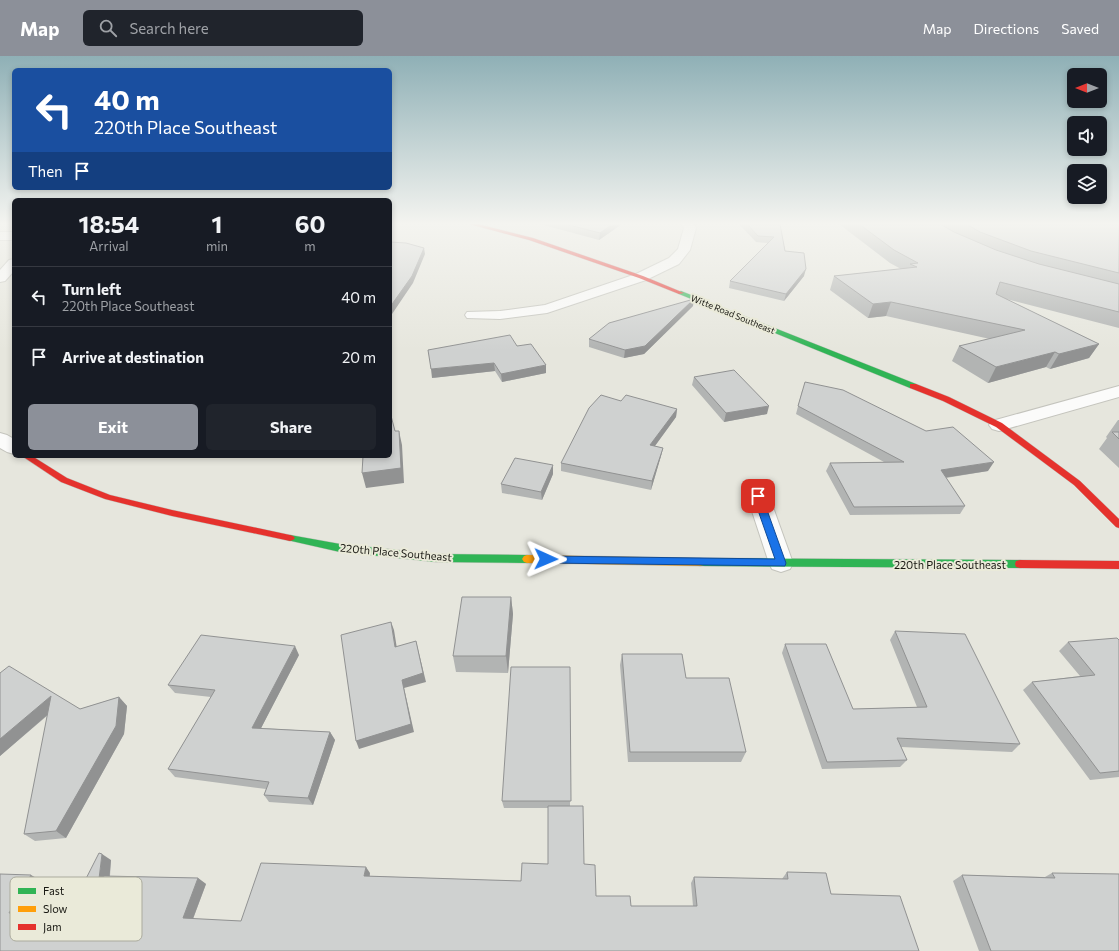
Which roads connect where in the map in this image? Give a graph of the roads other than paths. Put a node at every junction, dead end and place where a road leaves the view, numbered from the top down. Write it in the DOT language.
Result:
graph roads {
  1 [pos="11,266"];
  2 [pos="606,266"];
  3 [pos="665,266"];
  4 [pos="0,278"];
  5 [pos="641,278"];
  6 [pos="472,315"];
  7 [pos="1119,391"];
  8 [pos="1000,426"];
  9 [pos="0,440"];
  10 [pos="12,447"];
  11 [pos="29,458"];
  12 [pos="758,496"];
  13 [pos="1119,525"];
  14 [pos="781,563"];
  15 [pos="1119,565"];
  1 -- 4 [label="street"];
  2 -- 5 [label="street, Witte Road Southeast"];
  3 -- 5 [label="street"];
  5 -- 6 [label="street"];
  5 -- 8 [label="street, Witte Road Southeast"];
  7 -- 8 [label="street"];
  8 -- 13 [label="street, Witte Road Southeast"];
  9 -- 10 [label="street"];
  11 -- 14 [label="street, 220th Place Southeast"];
  12 -- 14 [label="street"];
  14 -- 15 [label="street, 220th Place Southeast"];
}
